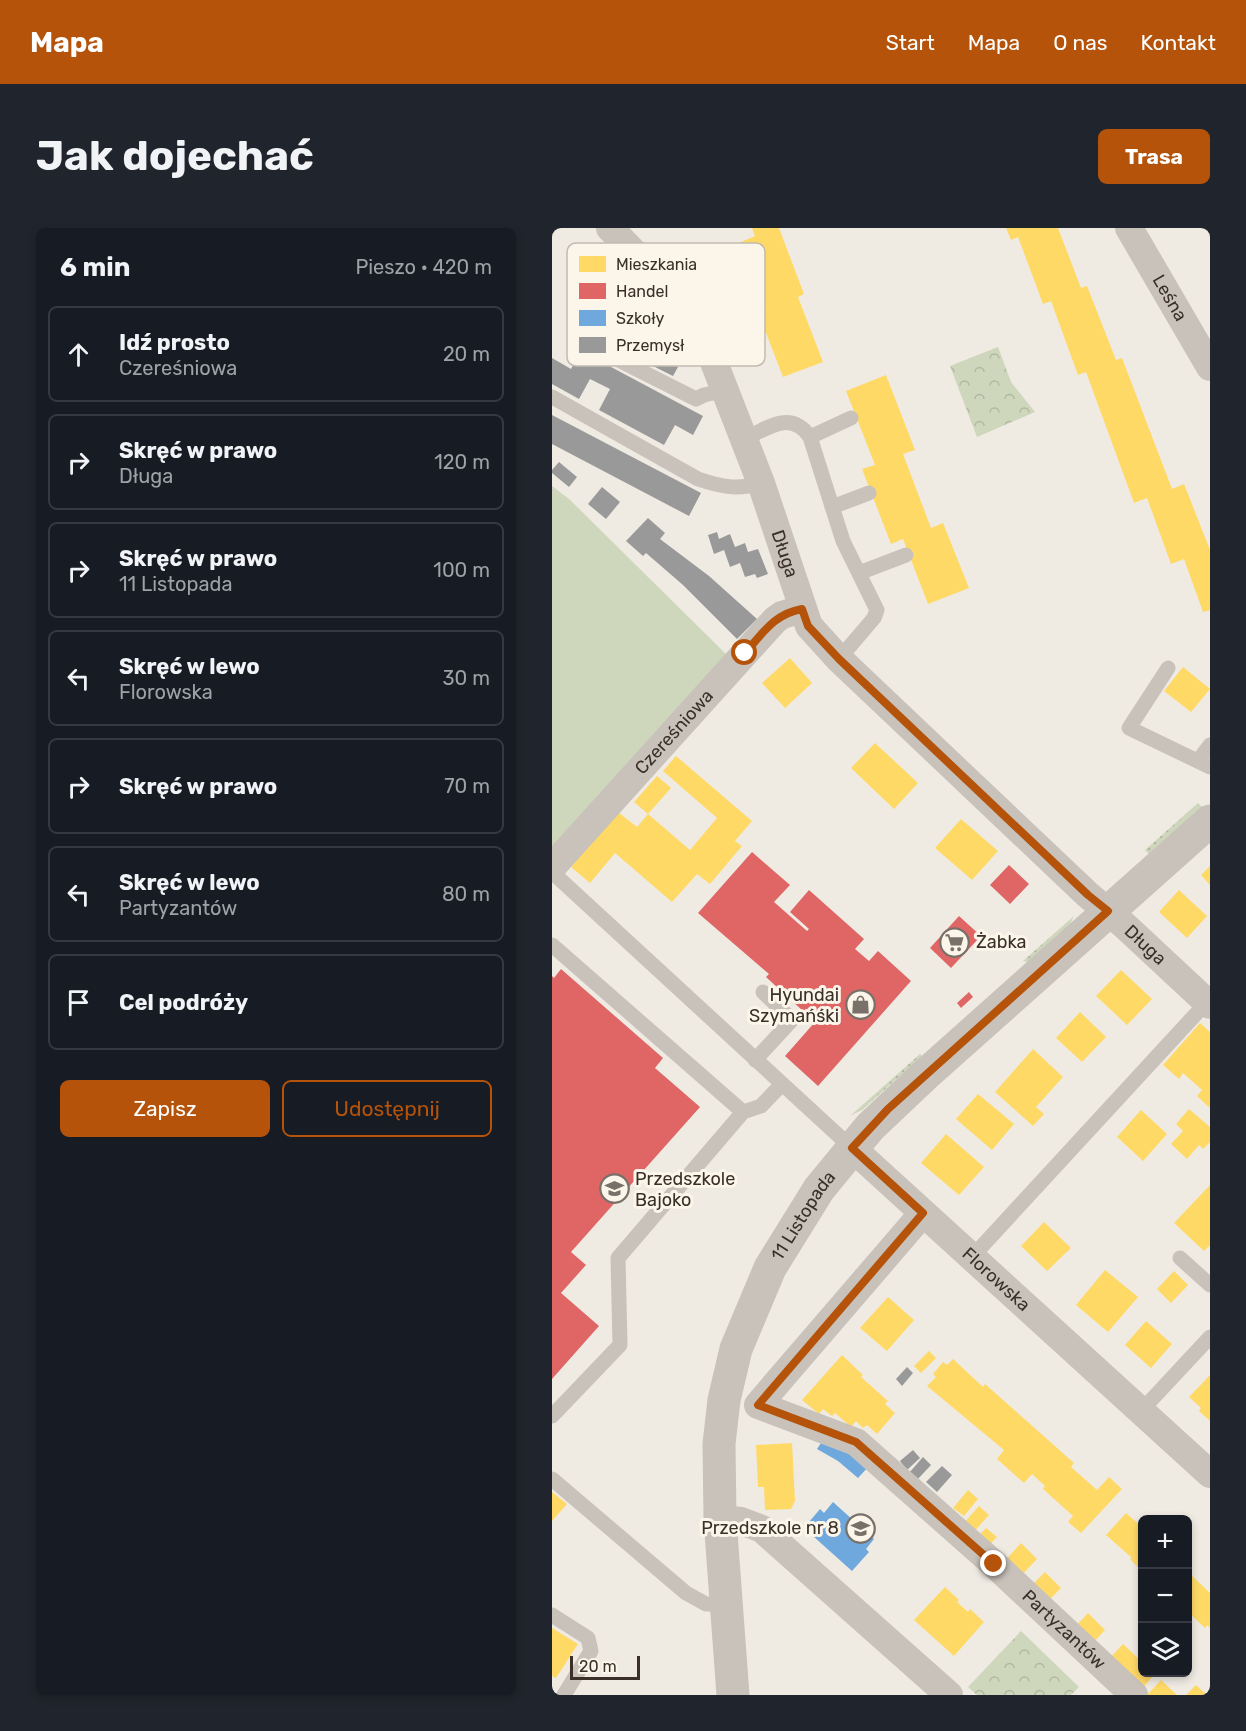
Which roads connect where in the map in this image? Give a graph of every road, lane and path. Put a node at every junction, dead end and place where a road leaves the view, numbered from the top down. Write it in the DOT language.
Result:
graph roads {
  1 [pos="610,228"];
  2 [pos="1130,228"];
  3 [pos="625,243"];
  4 [pos="631,366"];
  5 [pos="716,366"];
  6 [pos="1210,367"];
  7 [pos="726,390"];
  8 [pos="552,398"];
  9 [pos="851,418"];
  10 [pos="810,437"];
  11 [pos="745,439"];
  12 [pos="761,483"];
  13 [pos="868,493"];
  14 [pos="832,507"];
  15 [pos="906,555"];
  16 [pos="859,573"];
  17 [pos="802,609"];
  18 [pos="839,659"];
  19 [pos="1168,668"];
  20 [pos="1210,745"];
  21 [pos="1204,764"];
  22 [pos="1210,821"];
  23 [pos="552,867"];
  24 [pos="552,872"];
  25 [pos="1108,911"];
  26 [pos="552,945"];
  27 [pos="763,992"];
  28 [pos="1209,1004"];
  29 [pos="755,1060"];
  30 [pos="782,1084"];
  31 [pos="743,1112"];
  32 [pos="852,1148"];
  33 [pos="923,1213"];
  34 [pos="972,1257"];
  35 [pos="1180,1258"];
  36 [pos="1210,1285"];
  37 [pos="1210,1336"];
  38 [pos="1141,1411"];
  39 [pos="552,1416"];
  40 [pos="1210,1474"];
  41 [pos="552,1479"];
  42 [pos="720,1519"];
  43 [pos="726,1604"];
  44 [pos="552,1615"];
  45 [pos="564,1695"];
  46 [pos="733,1695"];
  47 [pos="949,1695"];
  48 [pos="1134,1695"];
  1 -- 3 [label="street, Długa"];
  2 -- 6 [label="street, Leśna"];
  4 -- 7 [label="lane"];
  5 -- 7 [label="street, Długa"];
  7 -- 11 [label="street, Długa"];
  8 -- 12 [label="lane"];
  9 -- 10 [label="lane"];
  10 -- 11 [label="lane"];
  10 -- 14 [label="lane"];
  11 -- 12 [label="street, Długa"];
  12 -- 17 [label="street, Długa"];
  13 -- 14 [label="lane"];
  14 -- 16 [label="lane"];
  15 -- 16 [label="lane"];
  16 -- 18 [label="lane"];
  17 -- 18 [label="street, Długa"];
  17 -- 23 [label="street, Czereśniowa"];
  18 -- 25 [label="street, Długa"];
  19 -- 21 [label="lane"];
  20 -- 21 [label="lane"];
  22 -- 25 [label="street, 11 Listopada"];
  24 -- 29 [label="lane"];
  25 -- 28 [label="street, Długa"];
  25 -- 32 [label="street, 11 Listopada"];
  26 -- 31 [label="lane"];
  27 -- 29 [label="lane"];
  28 -- 34 [label="lane"];
  29 -- 30 [label="lane"];
  30 -- 31 [label="lane"];
  30 -- 32 [label="lane"];
  31 -- 39 [label="lane"];
  32 -- 33 [label="street, Florowska"];
  32 -- 42 [label="street, 11 Listopada"];
  33 -- 34 [label="street, Florowska"];
  33 -- 48 [label="street, Partyzantów"];
  34 -- 38 [label="street, Florowska"];
  35 -- 36 [label="lane"];
  37 -- 38 [label="lane"];
  38 -- 40 [label="street, Florowska"];
  41 -- 43 [label="lane"];
  42 -- 43 [label="street, 11 Listopada"];
  42 -- 47 [label="street"];
  43 -- 46 [label="street, 11 Listopada"];
  44 -- 45 [label="lane"];
}
